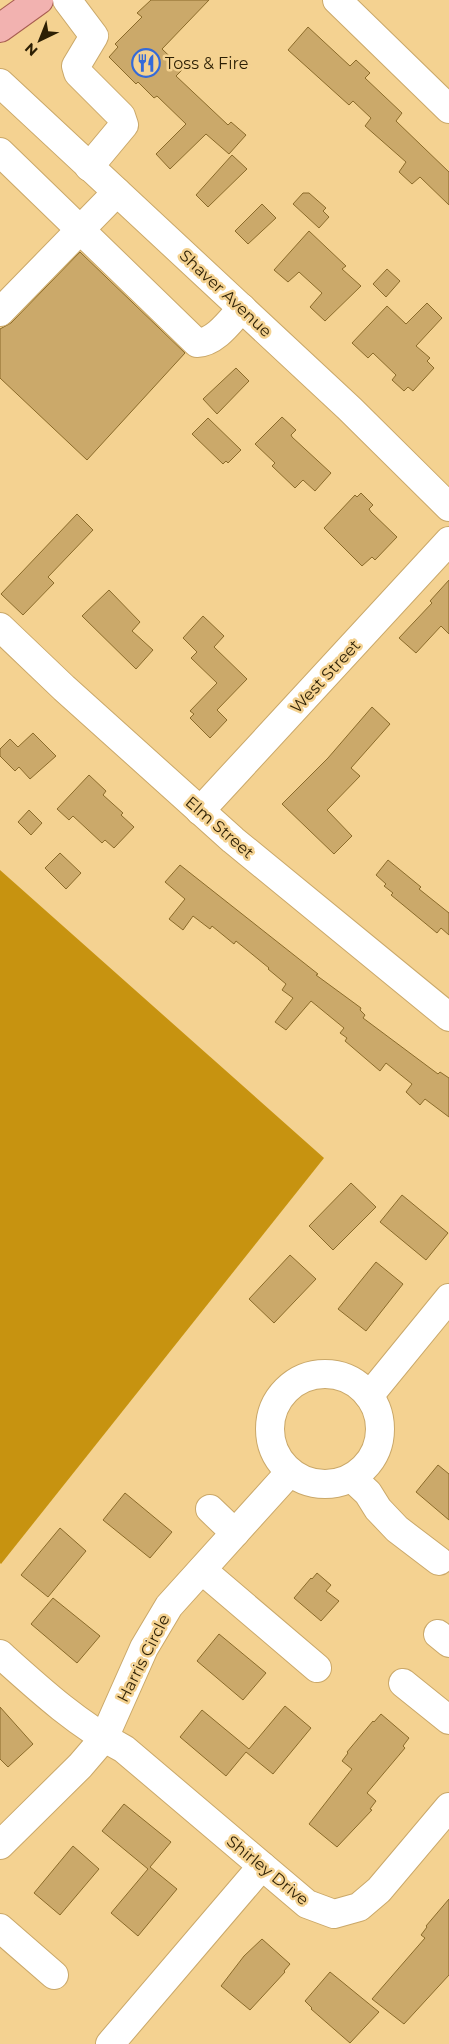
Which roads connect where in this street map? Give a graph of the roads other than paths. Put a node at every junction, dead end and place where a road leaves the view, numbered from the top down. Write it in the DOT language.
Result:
graph roads {
  1 [pos="38,0"];
  2 [pos="67,0"];
  3 [pos="337,0"];
  4 [pos="0,28"];
  5 [pos="0,83"];
  6 [pos="449,109"];
  7 [pos="0,152"];
  8 [pos="89,166"];
  9 [pos="117,192"];
  10 [pos="81,228"];
  11 [pos="242,308"];
  12 [pos="0,312"];
  13 [pos="449,506"];
  14 [pos="449,541"];
  15 [pos="0,627"];
  16 [pos="200,810"];
  17 [pos="449,1017"];
  18 [pos="449,1298"];
  19 [pos="369,1396"];
  20 [pos="290,1472"];
  21 [pos="352,1478"];
  22 [pos="210,1509"];
  23 [pos="235,1533"];
  24 [pos="439,1561"];
  25 [pos="202,1570"];
  26 [pos="0,1654"];
  27 [pos="317,1668"];
  28 [pos="403,1683"];
  29 [pos="449,1720"];
  30 [pos="104,1738"];
  31 [pos="444,1824"];
  32 [pos="0,1845"];
  33 [pos="262,1866"];
  34 [pos="0,1928"];
  35 [pos="54,1975"];
  36 [pos="110,2044"];
  1 -- 4 [label="main road"];
  2 -- 8 [label="street"];
  3 -- 6 [label="street"];
  5 -- 8 [label="street, Shaver Avenue"];
  7 -- 10 [label="street"];
  8 -- 9 [label="street, Shaver Avenue"];
  9 -- 10 [label="street"];
  9 -- 11 [label="street, Shaver Avenue"];
  10 -- 11 [label="street"];
  10 -- 12 [label="street"];
  11 -- 13 [label="street, Shaver Avenue"];
  14 -- 16 [label="street, West Street"];
  15 -- 16 [label="street, Elm Street"];
  16 -- 17 [label="street, Elm Street"];
  18 -- 19 [label="street"];
  19 -- 20 [label="street"];
  19 -- 21 [label="street"];
  20 -- 21 [label="street"];
  20 -- 23 [label="street, Harris Circle"];
  21 -- 24 [label="street"];
  22 -- 23 [label="street"];
  23 -- 25 [label="street, Harris Circle"];
  25 -- 27 [label="street"];
  25 -- 30 [label="street, Harris Circle"];
  26 -- 30 [label="street, Shirley Drive"];
  28 -- 29 [label="street"];
  30 -- 32 [label="street, Harris Circle"];
  30 -- 33 [label="street, Shirley Drive"];
  31 -- 33 [label="street, Shirley Drive"];
  33 -- 36 [label="street"];
  34 -- 35 [label="street"];
}
